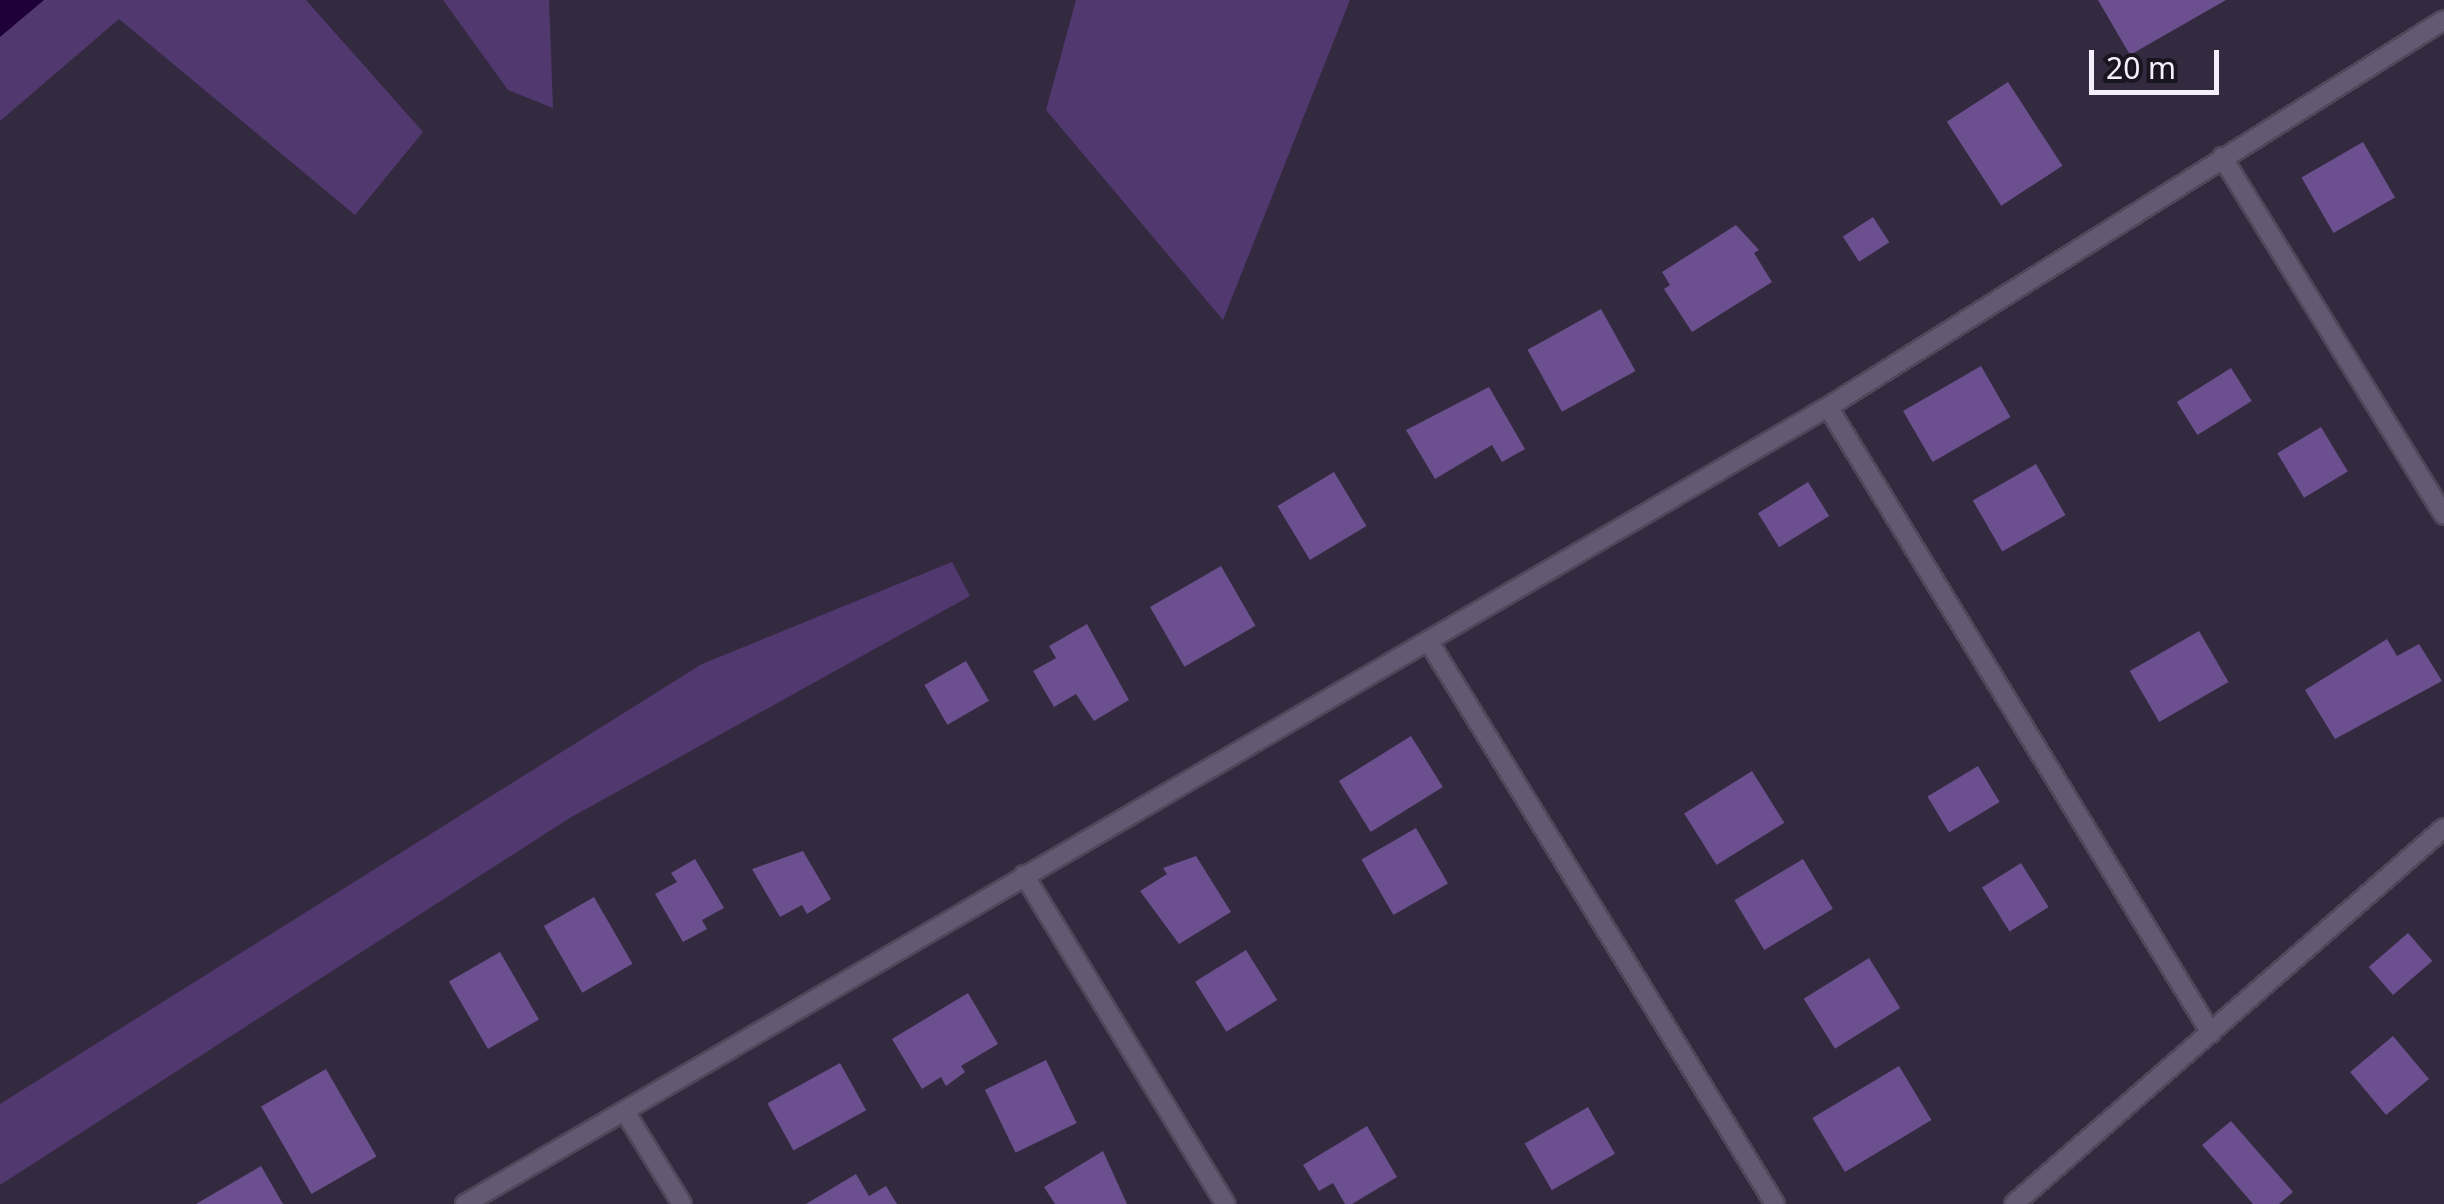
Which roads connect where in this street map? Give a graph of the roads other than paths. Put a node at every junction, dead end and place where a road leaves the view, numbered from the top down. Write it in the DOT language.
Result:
graph roads {
  1 [pos="2444,20"];
  2 [pos="2222,158"];
  3 [pos="1828,408"];
  4 [pos="2444,515"];
  5 [pos="1429,642"];
  6 [pos="2444,828"];
  7 [pos="1024,875"];
  8 [pos="2212,1033"];
  9 [pos="625,1112"];
  10 [pos="465,1204"];
  11 [pos="682,1204"];
  12 [pos="1226,1204"];
  13 [pos="1775,1204"];
  14 [pos="2014,1204"];
  1 -- 2 [label="lane"];
  2 -- 3 [label="lane"];
  2 -- 4 [label="lane"];
  3 -- 5 [label="lane"];
  3 -- 8 [label="lane"];
  5 -- 7 [label="lane"];
  5 -- 13 [label="lane"];
  6 -- 8 [label="lane"];
  7 -- 9 [label="lane"];
  7 -- 12 [label="lane"];
  8 -- 14 [label="lane"];
  9 -- 10 [label="lane"];
  9 -- 11 [label="lane"];
}
